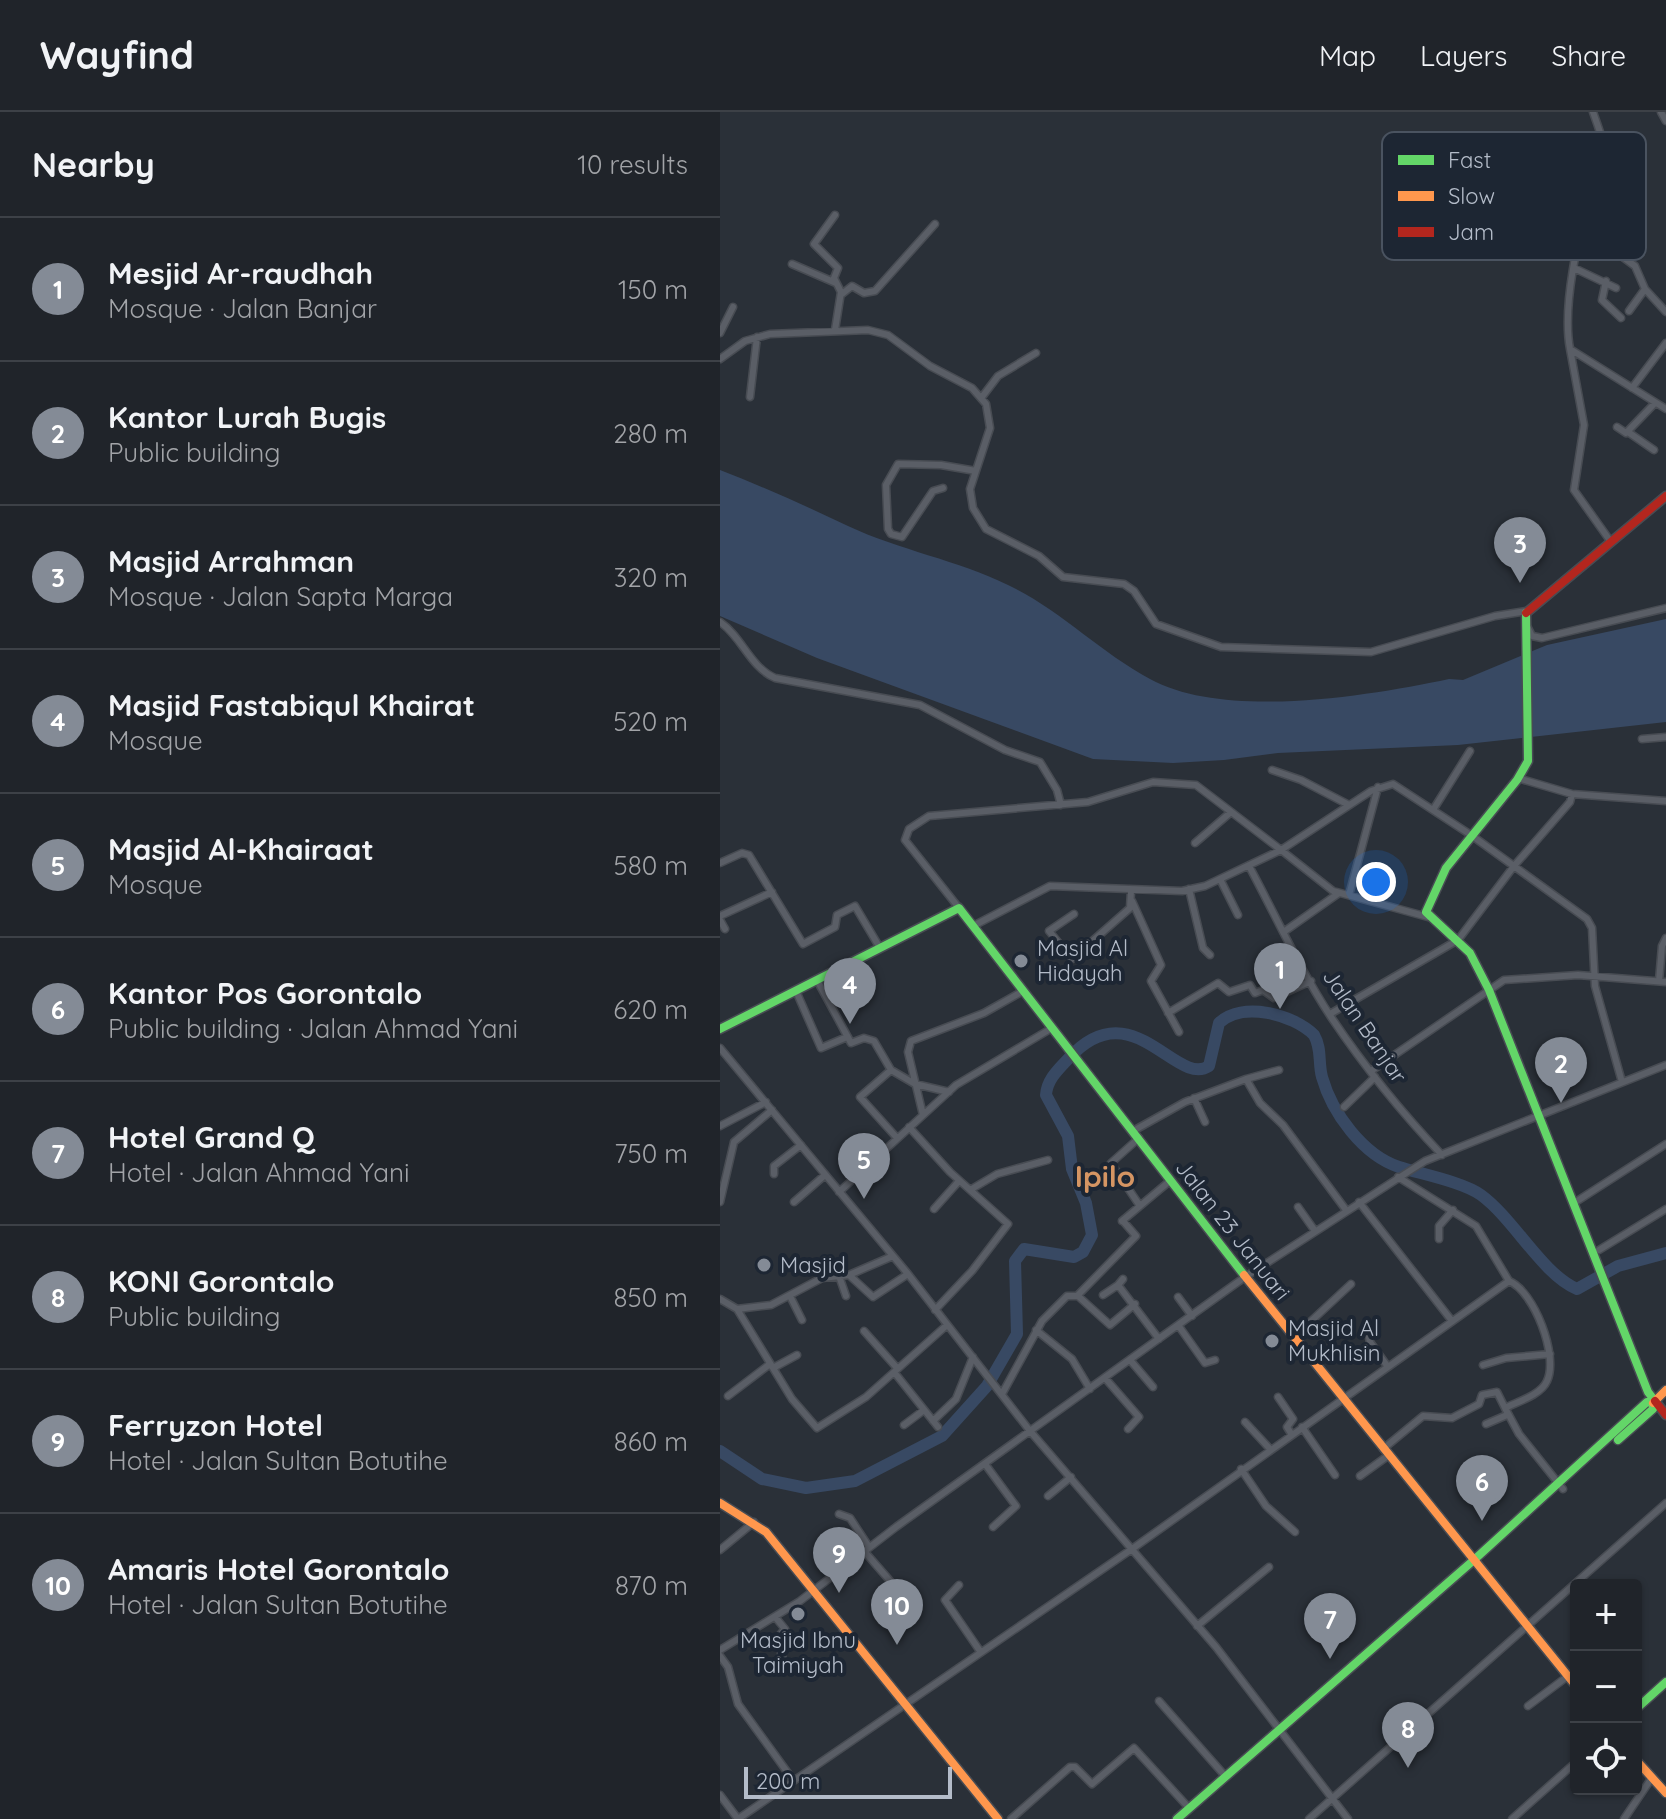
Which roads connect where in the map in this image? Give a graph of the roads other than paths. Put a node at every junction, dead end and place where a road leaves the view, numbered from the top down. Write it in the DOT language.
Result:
graph roads {
  1 [pos="1593,112"];
  2 [pos="1661,112"];
  3 [pos="1666,121"];
  4 [pos="1597,132"];
  5 [pos="835,215"];
  6 [pos="935,224"];
  7 [pos="1576,260"];
  8 [pos="1627,260"];
  9 [pos="792,264"];
  10 [pos="1574,268"];
  11 [pos="1606,281"];
  12 [pos="837,283"];
  13 [pos="1616,288"];
  14 [pos="1645,289"];
  15 [pos="841,295"];
  16 [pos="733,307"];
  17 [pos="1629,311"];
  18 [pos="1666,312"];
  19 [pos="1621,318"];
  20 [pos="835,330"];
  21 [pos="720,333"];
  22 [pos="757,337"];
  23 [pos="1666,343"];
  24 [pos="1570,349"];
  25 [pos="1036,353"];
  26 [pos="720,359"];
  27 [pos="1632,388"];
  28 [pos="750,397"];
  29 [pos="982,397"];
  30 [pos="1655,403"];
  31 [pos="1666,409"];
  32 [pos="1617,427"];
  33 [pos="1628,432"];
  34 [pos="1654,450"];
  35 [pos="976,471"];
  36 [pos="943,488"];
  37 [pos="1666,496"];
  38 [pos="1611,542"];
  39 [pos="1666,608"];
  40 [pos="1526,614"];
  41 [pos="720,622"];
  42 [pos="1666,737"];
  43 [pos="1642,739"];
  44 [pos="1470,751"];
  45 [pos="1272,770"];
  46 [pos="1521,779"];
  47 [pos="1378,787"];
  48 [pos="1572,794"];
  49 [pos="1666,801"];
  50 [pos="1061,805"];
  51 [pos="1349,805"];
  52 [pos="1433,810"];
  53 [pos="1231,812"];
  54 [pos="1471,835"];
  55 [pos="1195,843"];
  56 [pos="1281,850"];
  57 [pos="720,863"];
  58 [pos="1249,866"];
  59 [pos="1514,866"];
  60 [pos="1220,879"];
  61 [pos="1189,889"];
  62 [pos="1131,891"];
  63 [pos="772,892"];
  64 [pos="1339,893"];
  65 [pos="1349,895"];
  66 [pos="1132,901"];
  67 [pos="959,908"];
  68 [pos="1074,914"];
  69 [pos="1238,915"];
  70 [pos="1428,917"];
  71 [pos="720,918"];
  72 [pos="973,926"];
  73 [pos="725,929"];
  74 [pos="1285,931"];
  75 [pos="1666,938"];
  76 [pos="1458,940"];
  77 [pos="880,948"];
  78 [pos="1210,955"];
  79 [pos="1594,976"];
  80 [pos="817,980"];
  81 [pos="1311,981"];
  82 [pos="1663,981"];
  83 [pos="1489,990"];
  84 [pos="796,991"];
  85 [pos="1023,991"];
  86 [pos="1168,1013"];
  87 [pos="1330,1014"];
  88 [pos="1052,1028"];
  89 [pos="720,1029"];
  90 [pos="1179,1032"];
  91 [pos="847,1037"];
  92 [pos="720,1048"];
  93 [pos="1665,1066"];
  94 [pos="891,1070"];
  95 [pos="1279,1070"];
  96 [pos="1373,1074"];
  97 [pos="1246,1079"];
  98 [pos="1622,1082"];
  99 [pos="915,1084"];
  100 [pos="949,1092"];
  101 [pos="1194,1098"];
  102 [pos="766,1102"];
  103 [pos="1344,1107"];
  104 [pos="772,1110"];
  105 [pos="923,1115"];
  106 [pos="1540,1118"];
  107 [pos="1205,1122"];
  108 [pos="720,1126"];
  109 [pos="909,1127"];
  110 [pos="1136,1134"];
  111 [pos="897,1138"];
  112 [pos="1666,1144"];
  113 [pos="801,1145"];
  114 [pos="1442,1155"];
  115 [pos="1048,1160"];
  116 [pos="774,1174"];
  117 [pos="825,1175"];
  118 [pos="1399,1176"];
  119 [pos="1171,1180"];
  120 [pos="959,1181"];
  121 [pos="970,1190"];
  122 [pos="839,1192"];
  123 [pos="720,1202"];
  124 [pos="794,1202"];
  125 [pos="1359,1202"];
  126 [pos="1574,1203"];
  127 [pos="1140,1206"];
  128 [pos="1298,1207"];
  129 [pos="934,1209"];
  130 [pos="1666,1209"];
  131 [pos="1346,1210"];
  132 [pos="1453,1210"];
  133 [pos="1315,1231"];
  134 [pos="1439,1239"];
  135 [pos="1599,1250"];
  136 [pos="893,1256"];
  137 [pos="908,1274"];
  138 [pos="849,1275"];
  139 [pos="839,1276"];
  140 [pos="1245,1277"];
  141 [pos="1509,1281"];
  142 [pos="1351,1284"];
  143 [pos="1103,1295"];
  144 [pos="790,1296"];
  145 [pos="846,1296"];
  146 [pos="1077,1296"];
  147 [pos="1178,1297"];
  148 [pos="720,1299"];
  149 [pos="1135,1304"];
  150 [pos="728,1305"];
  151 [pos="737,1309"];
  152 [pos="935,1310"];
  153 [pos="720,1314"];
  154 [pos="1192,1316"];
  155 [pos="802,1320"];
  156 [pos="1452,1321"];
  157 [pos="947,1325"];
  158 [pos="1178,1325"];
  159 [pos="1367,1329"];
  160 [pos="1036,1330"];
  161 [pos="864,1331"];
  162 [pos="1294,1337"];
  163 [pos="1159,1339"];
  164 [pos="1550,1354"];
  165 [pos="797,1355"];
  166 [pos="973,1357"];
  167 [pos="1130,1360"];
  168 [pos="1215,1360"];
  169 [pos="1483,1365"];
  170 [pos="771,1366"];
  171 [pos="1388,1367"];
  172 [pos="896,1370"];
  173 [pos="1105,1378"];
  174 [pos="1153,1387"];
  175 [pos="1090,1389"];
  176 [pos="1666,1390"];
  177 [pos="1002,1394"];
  178 [pos="728,1396"];
  179 [pos="1278,1397"];
  180 [pos="1343,1399"];
  181 [pos="1652,1404"];
  182 [pos="924,1410"];
  183 [pos="1506,1412"];
  184 [pos="1666,1415"];
  185 [pos="1245,1422"];
  186 [pos="1486,1424"];
  187 [pos="904,1425"];
  188 [pos="1302,1427"];
  189 [pos="1128,1429"];
  190 [pos="1030,1431"];
  191 [pos="1274,1435"];
  192 [pos="1292,1435"];
  193 [pos="1266,1441"];
  194 [pos="1270,1449"];
  195 [pos="1386,1452"];
  196 [pos="985,1464"];
  197 [pos="1241,1469"];
  198 [pos="1335,1475"];
  199 [pos="1360,1476"];
  200 [pos="1071,1477"];
  201 [pos="1561,1487"];
  202 [pos="1048,1496"];
  203 [pos="720,1503"];
  204 [pos="1666,1503"];
  205 [pos="839,1514"];
  206 [pos="754,1522"];
  207 [pos="993,1527"];
  208 [pos="1295,1532"];
  209 [pos="866,1549"];
  210 [pos="1132,1549"];
  211 [pos="720,1550"];
  212 [pos="1476,1562"];
  213 [pos="1269,1567"];
  214 [pos="891,1582"];
  215 [pos="959,1585"];
  216 [pos="1569,1588"];
  217 [pos="811,1589"];
  218 [pos="776,1618"];
  219 [pos="1528,1624"];
  220 [pos="1197,1626"];
  221 [pos="980,1651"];
  222 [pos="720,1653"];
  223 [pos="784,1661"];
  224 [pos="1568,1676"];
  225 [pos="1570,1678"];
  226 [pos="1666,1682"];
  227 [pos="1159,1701"];
  228 [pos="903,1704"];
  229 [pos="1642,1704"];
  230 [pos="1528,1706"];
  231 [pos="1281,1734"];
  232 [pos="1243,1766"];
  233 [pos="1570,1767"];
  234 [pos="1642,1768"];
  235 [pos="1226,1777"];
  236 [pos="1651,1779"];
  237 [pos="793,1780"];
  238 [pos="1666,1793"];
  239 [pos="720,1795"];
  240 [pos="1332,1798"];
  241 [pos="1189,1808"];
  242 [pos="738,1819"];
  243 [pos="998,1819"];
  244 [pos="1011,1819"];
  245 [pos="1177,1819"];
  246 [pos="1187,1819"];
  247 [pos="1309,1819"];
  248 [pos="1348,1819"];
  249 [pos="1512,1819"];
  250 [pos="1624,1819"];
  1 -- 4 [label="street"];
  2 -- 3 [label="street"];
  5 -- 12 [label="street"];
  6 -- 15 [label="street"];
  7 -- 10 [label="street"];
  8 -- 14 [label="street"];
  9 -- 12 [label="street"];
  10 -- 11 [label="street"];
  10 -- 24 [label="street"];
  11 -- 13 [label="street"];
  11 -- 19 [label="street"];
  12 -- 15 [label="street"];
  14 -- 17 [label="street"];
  14 -- 18 [label="street"];
  15 -- 20 [label="street"];
  16 -- 21 [label="street"];
  20 -- 22 [label="street"];
  20 -- 29 [label="street"];
  22 -- 26 [label="street"];
  22 -- 28 [label="street"];
  23 -- 27 [label="street"];
  24 -- 27 [label="street"];
  24 -- 38 [label="street"];
  25 -- 29 [label="street"];
  27 -- 30 [label="street"];
  29 -- 35 [label="street"];
  30 -- 31 [label="street"];
  30 -- 33 [label="street"];
  32 -- 33 [label="street"];
  33 -- 34 [label="street"];
  35 -- 36 [label="street"];
  35 -- 40 [label="street"];
  37 -- 38 [label="main road"];
  38 -- 40 [label="main road"];
  39 -- 40 [label="street"];
  40 -- 46 [label="main road"];
  41 -- 50 [label="street"];
  42 -- 43 [label="street"];
  44 -- 52 [label="street"];
  45 -- 51 [label="street"];
  46 -- 48 [label="street"];
  46 -- 54 [label="main road"];
  47 -- 51 [label="street"];
  47 -- 52 [label="street"];
  47 -- 65 [label="street"];
  48 -- 49 [label="street"];
  48 -- 59 [label="street"];
  50 -- 53 [label="street"];
  50 -- 67 [label="street"];
  51 -- 56 [label="street"];
  52 -- 54 [label="street"];
  53 -- 55 [label="street"];
  53 -- 56 [label="street"];
  54 -- 59 [label="street"];
  54 -- 70 [label="main road"];
  56 -- 58 [label="street"];
  56 -- 64 [label="street"];
  57 -- 63 [label="street"];
  58 -- 60 [label="street"];
  58 -- 74 [label="street, Jalan Banjar"];
  59 -- 76 [label="street"];
  59 -- 79 [label="street"];
  60 -- 61 [label="street"];
  60 -- 69 [label="street"];
  61 -- 62 [label="street"];
  61 -- 78 [label="street"];
  62 -- 66 [label="street"];
  62 -- 72 [label="street"];
  63 -- 71 [label="street"];
  63 -- 77 [label="street"];
  64 -- 65 [label="street"];
  64 -- 74 [label="street"];
  65 -- 70 [label="street"];
  66 -- 68 [label="street"];
  66 -- 86 [label="street"];
  67 -- 72 [label="main road, Jalan 23 Januari"];
  67 -- 77 [label="main road"];
  70 -- 76 [label="main road"];
  71 -- 73 [label="street"];
  72 -- 85 [label="main road, Jalan 23 Januari"];
  74 -- 81 [label="street, Jalan Banjar"];
  75 -- 82 [label="street"];
  76 -- 83 [label="main road"];
  76 -- 87 [label="street"];
  77 -- 80 [label="main road"];
  79 -- 82 [label="street"];
  79 -- 83 [label="street"];
  79 -- 98 [label="street"];
  80 -- 84 [label="main road"];
  80 -- 91 [label="street"];
  81 -- 86 [label="street"];
  81 -- 87 [label="street, Jalan Banjar"];
  83 -- 96 [label="street"];
  83 -- 106 [label="main road"];
  84 -- 89 [label="main road"];
  84 -- 91 [label="street"];
  85 -- 88 [label="main road, Jalan 23 Januari"];
  85 -- 99 [label="street"];
  86 -- 90 [label="street"];
  87 -- 96 [label="street, Jalan Banjar"];
  88 -- 100 [label="street"];
  88 -- 110 [label="main road, Jalan 23 Januari"];
  91 -- 94 [label="street"];
  92 -- 102 [label="street"];
  93 -- 98 [label="street"];
  94 -- 99 [label="street"];
  94 -- 111 [label="street"];
  95 -- 97 [label="street"];
  96 -- 103 [label="street"];
  96 -- 114 [label="street, Jalan Banjar"];
  97 -- 101 [label="street"];
  97 -- 131 [label="street"];
  98 -- 106 [label="street"];
  99 -- 100 [label="street"];
  99 -- 105 [label="street"];
  100 -- 105 [label="street"];
  101 -- 107 [label="street"];
  101 -- 110 [label="street"];
  102 -- 104 [label="street"];
  102 -- 108 [label="street"];
  104 -- 113 [label="street"];
  104 -- 123 [label="street"];
  105 -- 109 [label="street"];
  106 -- 114 [label="street"];
  106 -- 126 [label="main road"];
  109 -- 111 [label="street"];
  109 -- 120 [label="street"];
  110 -- 119 [label="main road, Jalan 23 Januari"];
  110 -- 127 [label="street"];
  111 -- 122 [label="street"];
  112 -- 126 [label="street"];
  113 -- 116 [label="street"];
  113 -- 117 [label="street"];
  114 -- 118 [label="street"];
  115 -- 121 [label="street"];
  117 -- 122 [label="street"];
  117 -- 124 [label="street"];
  118 -- 125 [label="street"];
  118 -- 132 [label="street"];
  119 -- 127 [label="street"];
  119 -- 140 [label="main road, Jalan 23 Januari"];
  120 -- 121 [label="street"];
  120 -- 129 [label="street"];
  121 -- 152 [label="street"];
  122 -- 136 [label="street"];
  125 -- 131 [label="street"];
  125 -- 156 [label="street"];
  126 -- 181 [label="main road"];
  127 -- 146 [label="street"];
  128 -- 133 [label="street"];
  130 -- 135 [label="street"];
  131 -- 133 [label="street"];
  132 -- 134 [label="street"];
  132 -- 141 [label="street"];
  133 -- 140 [label="street"];
  136 -- 137 [label="street"];
  136 -- 138 [label="street"];
  137 -- 138 [label="street"];
  137 -- 152 [label="street"];
  138 -- 139 [label="street"];
  139 -- 144 [label="street"];
  139 -- 145 [label="street"];
  140 -- 154 [label="street"];
  140 -- 162 [label="main road, Jalan 23 Januari"];
  141 -- 156 [label="street"];
  141 -- 164 [label="street"];
  142 -- 162 [label="street"];
  143 -- 149 [label="street"];
  144 -- 151 [label="street"];
  144 -- 155 [label="street"];
  146 -- 149 [label="street"];
  146 -- 160 [label="street"];
  147 -- 154 [label="street"];
  148 -- 150 [label="street"];
  149 -- 163 [label="street"];
  150 -- 151 [label="street"];
  150 -- 153 [label="street"];
  151 -- 170 [label="street"];
  152 -- 157 [label="street"];
  154 -- 158 [label="street"];
  156 -- 171 [label="street"];
  157 -- 166 [label="street"];
  157 -- 172 [label="street"];
  158 -- 163 [label="street"];
  158 -- 168 [label="street"];
  159 -- 171 [label="street"];
  160 -- 175 [label="street"];
  160 -- 177 [label="street"];
  161 -- 172 [label="street"];
  162 -- 180 [label="main road, Jalan 23 Januari"];
  163 -- 167 [label="street"];
  164 -- 169 [label="street"];
  164 -- 183 [label="street"];
  165 -- 170 [label="street"];
  166 -- 177 [label="street"];
  166 -- 182 [label="street"];
  167 -- 173 [label="street"];
  167 -- 174 [label="street"];
  170 -- 172 [label="street"];
  170 -- 178 [label="street"];
  171 -- 180 [label="street"];
  172 -- 182 [label="street"];
  173 -- 175 [label="street"];
  173 -- 189 [label="street"];
  175 -- 190 [label="street"];
  176 -- 181 [label="main road"];
  177 -- 190 [label="street"];
  179 -- 192 [label="street"];
  180 -- 188 [label="street"];
  180 -- 195 [label="main road, Jalan 23 Januari"];
  181 -- 184 [label="main road"];
  181 -- 201 [label="main road"];
  182 -- 187 [label="street"];
  183 -- 186 [label="street"];
  183 -- 195 [label="street"];
  183 -- 201 [label="street"];
  185 -- 193 [label="street"];
  188 -- 192 [label="street"];
  188 -- 198 [label="street"];
  190 -- 196 [label="street"];
  190 -- 200 [label="street"];
  191 -- 193 [label="street"];
  192 -- 194 [label="street"];
  193 -- 194 [label="street"];
  194 -- 197 [label="street"];
  195 -- 199 [label="street"];
  195 -- 212 [label="main road, Jalan 23 Januari"];
  196 -- 207 [label="street"];
  196 -- 209 [label="street"];
  197 -- 208 [label="street"];
  197 -- 210 [label="street"];
  200 -- 202 [label="street"];
  200 -- 210 [label="street"];
  201 -- 212 [label="main road"];
  203 -- 206 [label="main road"];
  204 -- 216 [label="street"];
  205 -- 209 [label="street"];
  206 -- 211 [label="street"];
  206 -- 217 [label="main road"];
  209 -- 214 [label="street"];
  209 -- 217 [label="street"];
  210 -- 220 [label="street"];
  210 -- 221 [label="street"];
  212 -- 219 [label="main road, Jalan 23 Januari"];
  212 -- 231 [label="main road"];
  213 -- 220 [label="street"];
  215 -- 221 [label="street"];
  216 -- 219 [label="street"];
  217 -- 218 [label="street"];
  217 -- 228 [label="main road"];
  218 -- 222 [label="street"];
  218 -- 223 [label="street"];
  219 -- 224 [label="main road, Jalan 23 Januari"];
  219 -- 240 [label="street"];
  220 -- 231 [label="street"];
  221 -- 228 [label="street"];
  222 -- 237 [label="street"];
  224 -- 225 [label="main road, Jalan 23 Januari"];
  224 -- 230 [label="street"];
  226 -- 229 [label="main road"];
  227 -- 235 [label="street"];
  228 -- 237 [label="street"];
  228 -- 243 [label="main road"];
  231 -- 232 [label="main road"];
  231 -- 240 [label="street"];
  232 -- 235 [label="main road"];
  232 -- 246 [label="main road"];
  233 -- 249 [label="street"];
  234 -- 236 [label="main road"];
  235 -- 241 [label="main road"];
  236 -- 238 [label="main road"];
  236 -- 250 [label="street"];
  237 -- 242 [label="street"];
  239 -- 242 [label="street"];
  240 -- 247 [label="street"];
  240 -- 248 [label="street"];
  241 -- 244 [label="street"];
  241 -- 245 [label="main road"];
}
